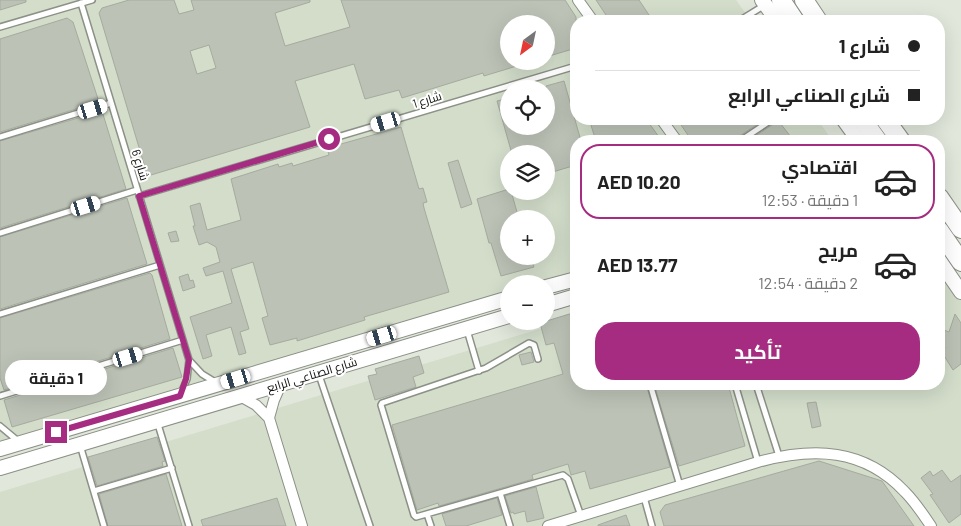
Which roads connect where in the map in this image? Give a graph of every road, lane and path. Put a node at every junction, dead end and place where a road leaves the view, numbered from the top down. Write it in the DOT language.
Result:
graph roads {
  1 [pos="92,0"];
  2 [pos="578,0"];
  3 [pos="804,0"];
  4 [pos="769,1"];
  5 [pos="81,3"];
  6 [pos="589,15"];
  7 [pos="748,15"];
  8 [pos="775,15"];
  9 [pos="787,15"];
  10 [pos="814,15"];
  11 [pos="0,27"];
  12 [pos="570,68"];
  13 [pos="111,103"];
  14 [pos="763,125"];
  15 [pos="749,135"];
  16 [pos="0,137"];
  17 [pos="138,193"];
  18 [pos="945,206"];
  19 [pos="961,229"];
  20 [pos="0,233"];
  21 [pos="945,239"];
  22 [pos="961,262"];
  23 [pos="160,265"];
  24 [pos="945,269"];
  25 [pos="570,281"];
  26 [pos="555,285"];
  27 [pos="961,292"];
  28 [pos="570,298"];
  29 [pos="500,301"];
  30 [pos="555,302"];
  31 [pos="0,314"];
  32 [pos="500,319"];
  33 [pos="467,328"];
  34 [pos="183,340"];
  35 [pos="538,359"];
  36 [pos="189,360"];
  37 [pos="478,370"];
  38 [pos="318,373"];
  39 [pos="218,384"];
  40 [pos="281,384"];
  41 [pos="652,390"];
  42 [pos="736,390"];
  43 [pos="758,390"];
  44 [pos="0,396"];
  45 [pos="180,396"];
  46 [pos="240,396"];
  47 [pos="269,418"];
  48 [pos="157,421"];
  49 [pos="0,426"];
  50 [pos="21,443"];
  51 [pos="80,444"];
  52 [pos="0,449"];
  53 [pos="780,456"];
  54 [pos="758,462"];
  55 [pos="0,468"];
  56 [pos="172,468"];
  57 [pos="680,486"];
  58 [pos="94,491"];
  59 [pos="500,493"];
  60 [pos="644,497"];
  61 [pos="427,514"];
  62 [pos="581,516"];
  63 [pos="104,526"];
  64 [pos="189,526"];
  65 [pos="302,526"];
  66 [pos="370,526"];
  67 [pos="431,526"];
  68 [pos="510,526"];
  69 [pos="548,526"];
  70 [pos="652,526"];
  71 [pos="931,526"];
  1 -- 5 [label="lane"];
  2 -- 6 [label="street"];
  3 -- 10 [label="highway"];
  4 -- 7 [label="lane"];
  4 -- 8 [label="main road"];
  4 -- 9 [label="highway"];
  5 -- 11 [label="lane"];
  5 -- 13 [label="lane, شارع 6"];
  12 -- 17 [label="lane, شارع 1"];
  13 -- 16 [label="lane"];
  13 -- 17 [label="lane, شارع 6"];
  14 -- 15 [label="lane"];
  17 -- 20 [label="lane, شارع 1"];
  17 -- 23 [label="lane, شارع 6"];
  18 -- 19 [label="highway"];
  21 -- 22 [label="highway"];
  23 -- 31 [label="lane"];
  23 -- 34 [label="lane, شارع 6"];
  24 -- 27 [label="main road"];
  25 -- 26 [label="main road"];
  28 -- 30 [label="main road"];
  29 -- 39 [label="main road, شارع الصناعي الرابع"];
  32 -- 33 [label="main road, شارع الصناعي الرابع"];
  33 -- 37 [label="lane"];
  33 -- 38 [label="main road, شارع الصناعي الرابع"];
  34 -- 36 [label="lane, شارع 6"];
  34 -- 44 [label="lane"];
  35 -- 37 [label="lane"];
  36 -- 39 [label="lane, شارع 6"];
  36 -- 45 [label="lane, شارع 6"];
  37 -- 61 [label="lane"];
  38 -- 40 [label="main road, شارع الصناعي الرابع"];
  38 -- 66 [label="lane"];
  39 -- 45 [label="main road, شارع الصناعي الرابع"];
  40 -- 46 [label="main road, شارع الصناعي الرابع"];
  40 -- 47 [label="street"];
  41 -- 57 [label="lane"];
  42 -- 54 [label="lane"];
  43 -- 53 [label="lane"];
  45 -- 50 [label="main road, شارع الصناعي الرابع"];
  46 -- 47 [label="street"];
  46 -- 48 [label="main road, شارع الصناعي الرابع"];
  47 -- 65 [label="street"];
  48 -- 51 [label="main road, شارع الصناعي الرابع"];
  48 -- 56 [label="lane"];
  49 -- 50 [label="lane"];
  50 -- 52 [label="main road, شارع الصناعي الرابع"];
  51 -- 55 [label="main road, شارع الصناعي الرابع"];
  51 -- 58 [label="lane"];
  53 -- 54 [label="street"];
  53 -- 71 [label="street"];
  54 -- 57 [label="street"];
  56 -- 58 [label="lane"];
  56 -- 64 [label="lane"];
  57 -- 60 [label="street"];
  58 -- 63 [label="lane"];
  59 -- 61 [label="lane"];
  59 -- 62 [label="lane"];
  59 -- 68 [label="lane"];
  60 -- 62 [label="street"];
  60 -- 70 [label="lane"];
  61 -- 67 [label="lane"];
  62 -- 69 [label="street"];
}
